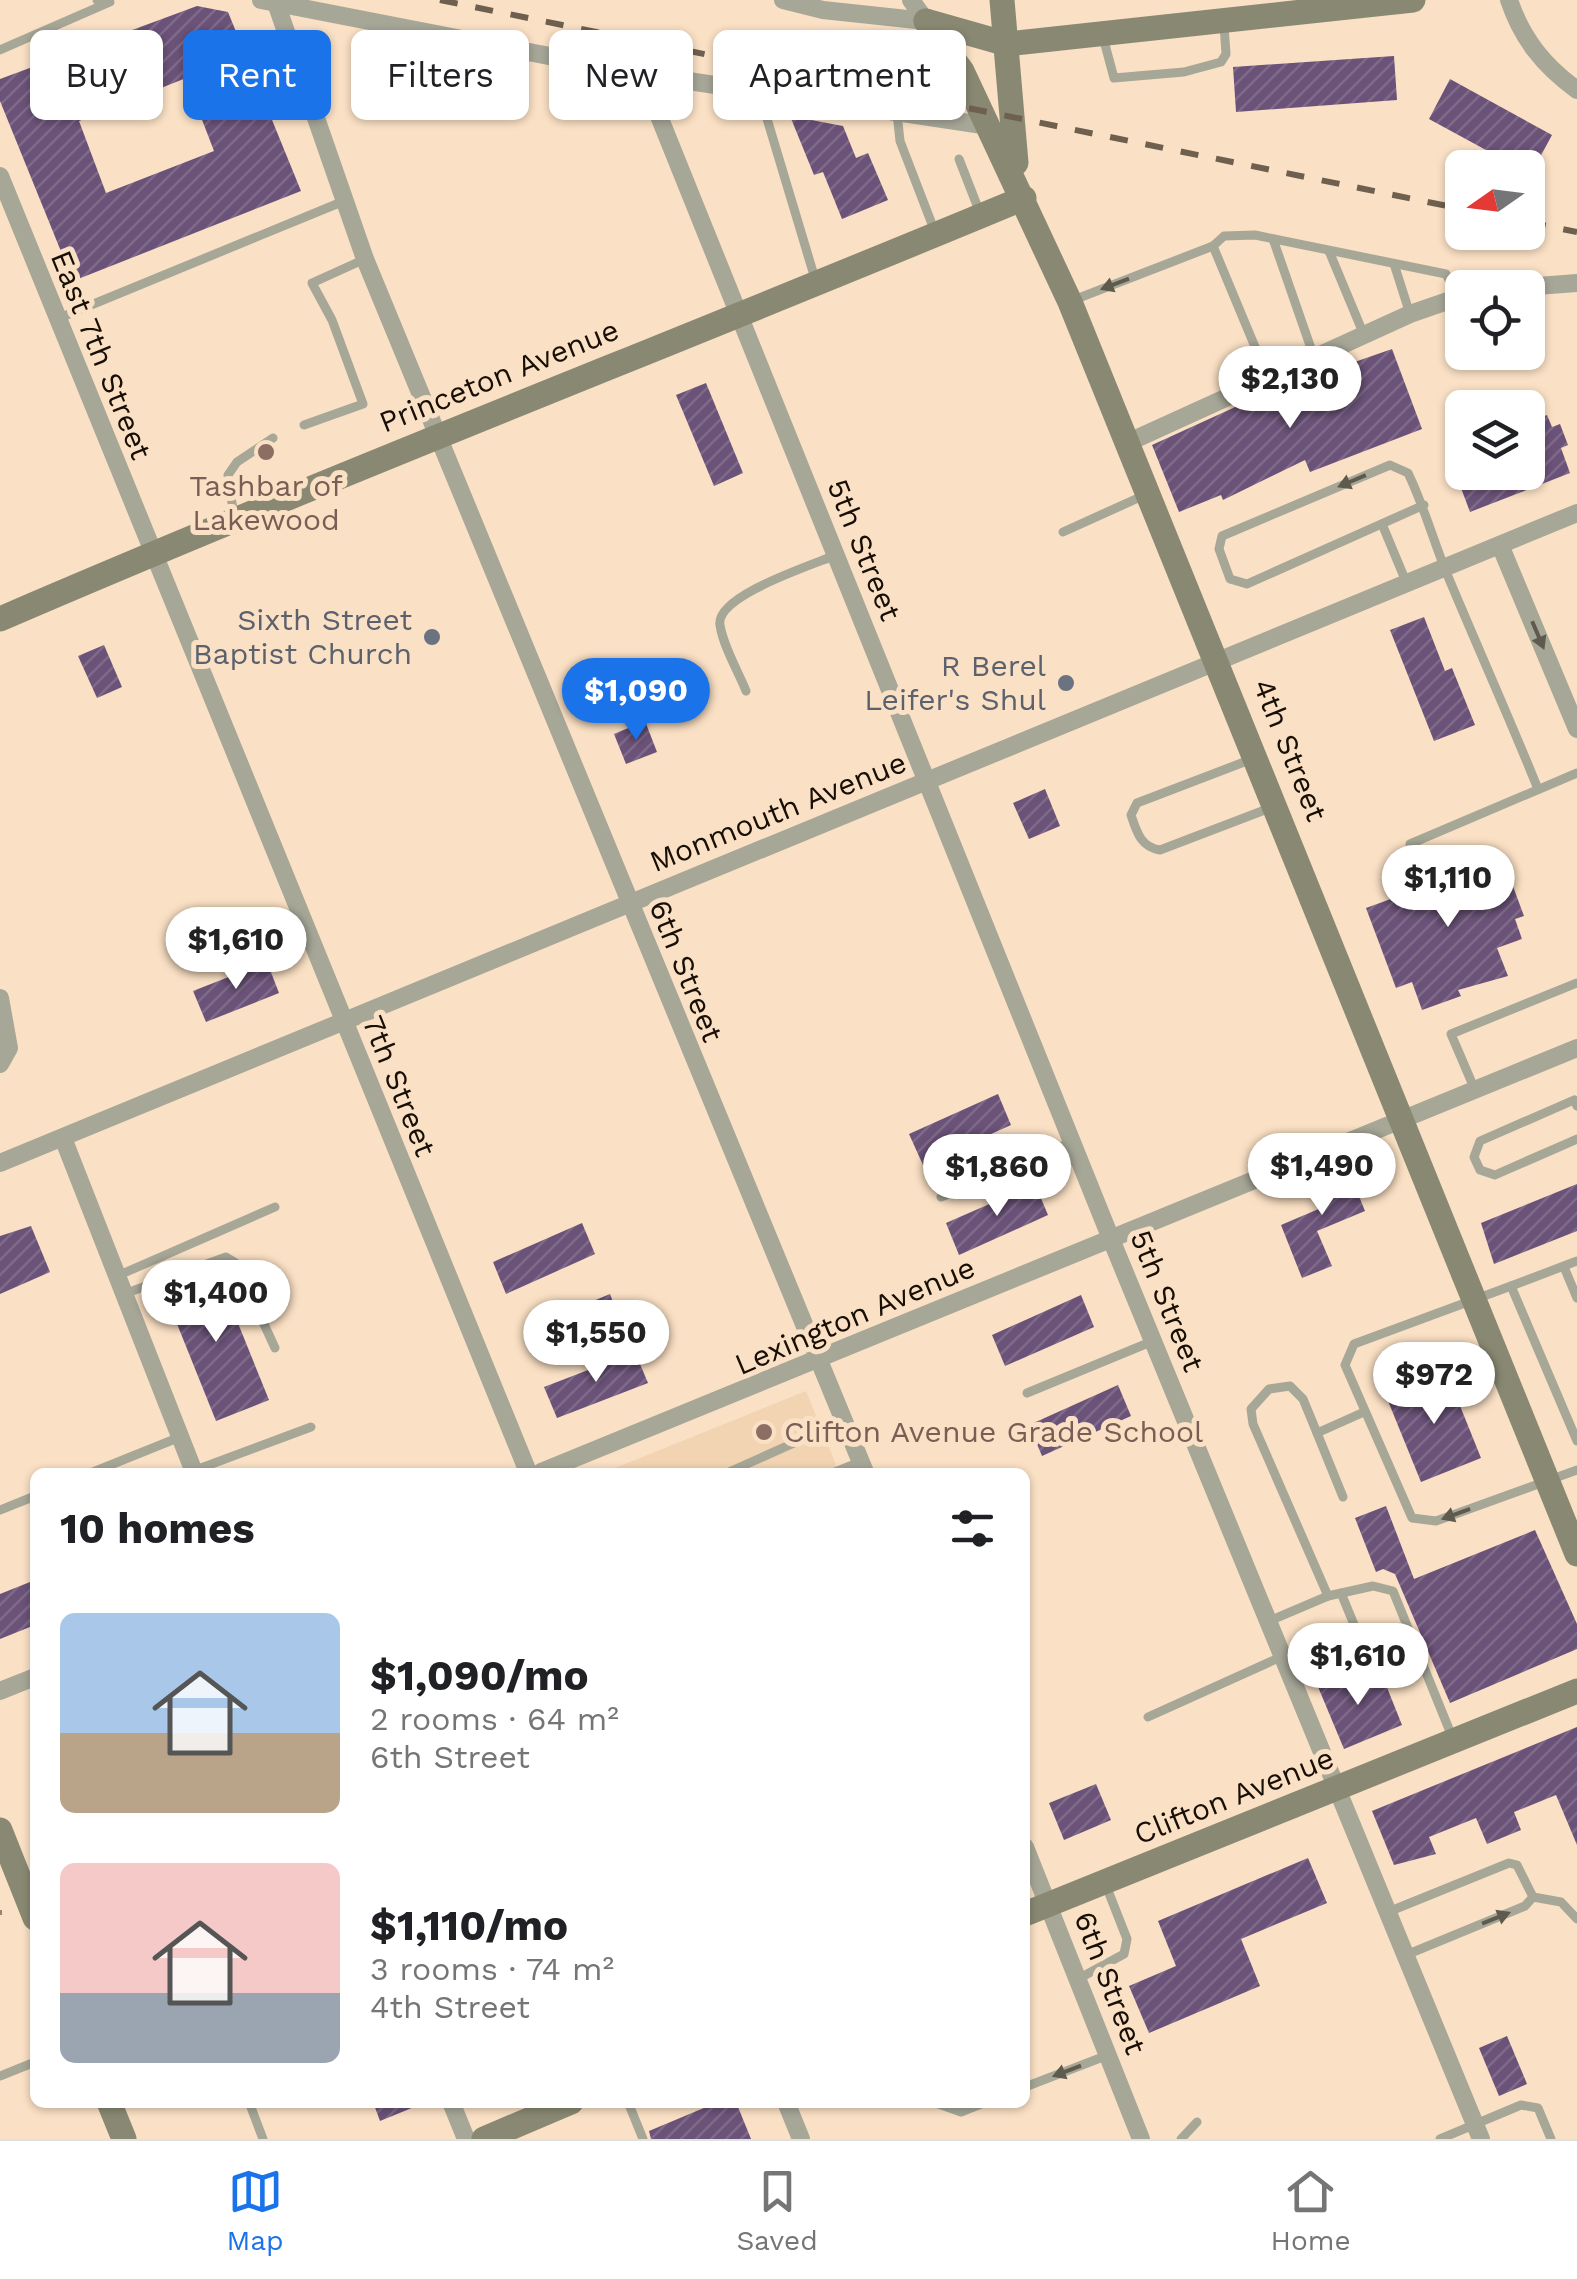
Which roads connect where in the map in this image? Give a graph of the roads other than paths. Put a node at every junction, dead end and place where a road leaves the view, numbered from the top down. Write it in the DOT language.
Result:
graph roads {
  1 [pos="97,0"];
  2 [pos="783,0"];
  3 [pos="1002,0"];
  4 [pos="1510,0"];
  5 [pos="268,1"];
  6 [pos="1403,1"];
  7 [pos="918,10"];
  8 [pos="1224,22"];
  9 [pos="1103,36"];
  10 [pos="1008,44"];
  11 [pos="0,49"];
  12 [pos="549,56"];
  13 [pos="1577,90"];
  14 [pos="661,120"];
  15 [pos="767,120"];
  16 [pos="898,120"];
  17 [pos="943,120"];
  18 [pos="989,126"];
  19 [pos="959,159"];
  20 [pos="0,176"];
  21 [pos="1024,198"];
  22 [pos="344,201"];
  23 [pos="981,216"];
  24 [pos="936,234"];
  25 [pos="1272,239"];
  26 [pos="1213,246"];
  27 [pos="1329,250"];
  28 [pos="366,258"];
  29 [pos="1394,264"];
  30 [pos="1445,274"];
  31 [pos="1577,283"];
  32 [pos="817,285"];
  33 [pos="1545,285"];
  34 [pos="1070,302"];
  35 [pos="1445,302"];
  36 [pos="1410,314"];
  37 [pos="739,315"];
  38 [pos="57,319"];
  39 [pos="1364,335"];
  40 [pos="1314,357"];
  41 [pos="1268,378"];
  42 [pos="304,426"];
  43 [pos="437,434"];
  44 [pos="273,438"];
  45 [pos="1128,442"];
  46 [pos="1150,493"];
  47 [pos="1424,505"];
  48 [pos="1577,513"];
  49 [pos="234,520"];
  50 [pos="1382,524"];
  51 [pos="1063,532"];
  52 [pos="1500,545"];
  53 [pos="152,554"];
  54 [pos="836,555"];
  55 [pos="1444,568"];
  56 [pos="1406,584"];
  57 [pos="0,619"];
  58 [pos="1220,662"];
  59 [pos="746,691"];
  60 [pos="1577,729"];
  61 [pos="1258,756"];
  62 [pos="1577,773"];
  63 [pos="928,781"];
  64 [pos="1538,790"];
  65 [pos="1277,805"];
  66 [pos="1410,844"];
  67 [pos="628,903"];
  68 [pos="1577,983"];
  69 [pos="0,998"];
  70 [pos="343,1022"];
  71 [pos="1577,1048"];
  72 [pos="0,1064"];
  73 [pos="1475,1090"];
  74 [pos="1576,1102"];
  75 [pos="1403,1119"];
  76 [pos="63,1138"];
  77 [pos="1577,1139"];
  78 [pos="1072,1142"];
  79 [pos="0,1163"];
  80 [pos="941,1198"];
  81 [pos="275,1208"];
  82 [pos="1111,1239"];
  83 [pos="1577,1261"];
  84 [pos="1564,1267"];
  85 [pos="117,1276"];
  86 [pos="1511,1286"];
  87 [pos="124,1294"];
  88 [pos="1475,1298"];
  89 [pos="1577,1298"];
  90 [pos="1153,1341"];
  91 [pos="275,1348"];
  92 [pos="818,1361"];
  93 [pos="1027,1392"];
  94 [pos="1364,1412"];
  95 [pos="844,1421"];
  96 [pos="311,1427"];
  97 [pos="1317,1433"];
  98 [pos="180,1437"];
  99 [pos="1577,1441"];
  100 [pos="862,1467"];
  101 [pos="103,1468"];
  102 [pos="192,1468"];
  103 [pos="204,1468"];
  104 [pos="526,1468"];
  105 [pos="551,1468"];
  106 [pos="738,1468"];
  107 [pos="1577,1470"];
  108 [pos="1548,1481"];
  109 [pos="30,1498"];
  110 [pos="1343,1498"];
  111 [pos="0,1510"];
  112 [pos="1577,1554"];
  113 [pos="1341,1593"];
  114 [pos="1328,1596"];
  115 [pos="1269,1621"];
  116 [pos="1284,1656"];
  117 [pos="30,1679"];
  118 [pos="1294,1683"];
  119 [pos="0,1692"];
  120 [pos="1577,1692"];
  121 [pos="1148,1716"];
  122 [pos="1454,1741"];
  123 [pos="1338,1788"];
  124 [pos="0,1830"];
  125 [pos="1030,1873"];
  126 [pos="9,1880"];
  127 [pos="1105,1883"];
  128 [pos="1532,1897"];
  129 [pos="1037,1909"];
  130 [pos="30,1911"];
  131 [pos="1388,1912"];
  132 [pos="1577,1919"];
  133 [pos="1406,1955"];
  134 [pos="1078,1979"];
  135 [pos="1108,2054"];
  136 [pos="30,2064"];
  137 [pos="0,2076"];
  138 [pos="1030,2085"];
  139 [pos="111,2108"];
  140 [pos="251,2108"];
  141 [pos="453,2108"];
  142 [pos="630,2108"];
  143 [pos="788,2108"];
  144 [pos="538,2109"];
  145 [pos="1197,2122"];
  146 [pos="1478,2132"];
  147 [pos="124,2139"];
  148 [pos="263,2139"];
  149 [pos="466,2139"];
  150 [pos="484,2139"];
  151 [pos="643,2139"];
  152 [pos="801,2139"];
  153 [pos="1141,2139"];
  154 [pos="1181,2139"];
  155 [pos="1440,2139"];
  156 [pos="1551,2139"];
  1 -- 11 [label="lane"];
  2 -- 7 [label="street"];
  3 -- 10 [label="street"];
  4 -- 13 [label="street"];
  5 -- 12 [label="street"];
  5 -- 22 [label="street, 6th Street"];
  6 -- 8 [label="street"];
  7 -- 10 [label="street"];
  7 -- 18 [label="street"];
  8 -- 9 [label="street"];
  8 -- 9 [label="lane"];
  9 -- 10 [label="street"];
  10 -- 21 [label="street"];
  14 -- 37 [label="street, 5th Street"];
  15 -- 32 [label="lane"];
  16 -- 24 [label="lane"];
  17 -- 18 [label="street"];
  18 -- 21 [label="street"];
  19 -- 23 [label="lane"];
  20 -- 38 [label="street, East 7th Street"];
  21 -- 23 [label="street, Princeton Avenue"];
  21 -- 34 [label="street, 4th Street"];
  22 -- 28 [label="street, 6th Street"];
  22 -- 38 [label="lane"];
  23 -- 24 [label="street, Princeton Avenue"];
  24 -- 32 [label="street, Princeton Avenue"];
  25 -- 26 [label="lane"];
  25 -- 27 [label="lane"];
  25 -- 40 [label="lane"];
  26 -- 34 [label="lane, one-way"];
  26 -- 41 [label="lane"];
  27 -- 29 [label="lane"];
  27 -- 39 [label="lane"];
  28 -- 42 [label="lane"];
  28 -- 43 [label="street, 6th Street"];
  29 -- 30 [label="lane"];
  29 -- 36 [label="lane"];
  31 -- 33 [label="street"];
  32 -- 37 [label="street, Princeton Avenue"];
  34 -- 45 [label="street, 4th Street"];
  35 -- 36 [label="street"];
  36 -- 39 [label="street"];
  37 -- 43 [label="street, Princeton Avenue"];
  37 -- 54 [label="street, 5th Street"];
  38 -- 53 [label="street, East 7th Street"];
  39 -- 40 [label="street"];
  40 -- 41 [label="street"];
  41 -- 45 [label="street"];
  43 -- 49 [label="street, Princeton Avenue"];
  43 -- 67 [label="street, 6th Street"];
  44 -- 49 [label="lane"];
  45 -- 46 [label="street, 4th Street"];
  46 -- 51 [label="lane"];
  46 -- 58 [label="street, 4th Street"];
  47 -- 50 [label="lane"];
  47 -- 50 [label="lane, one-way"];
  47 -- 55 [label="lane"];
  48 -- 52 [label="street, Monmouth Avenue"];
  49 -- 53 [label="street, Princeton Avenue"];
  50 -- 56 [label="lane"];
  52 -- 55 [label="street, Monmouth Avenue"];
  52 -- 60 [label="street, one-way"];
  53 -- 57 [label="street, Princeton Avenue"];
  53 -- 70 [label="street, 7th Street"];
  54 -- 59 [label="lane"];
  54 -- 63 [label="street, 5th Street"];
  55 -- 56 [label="street, Monmouth Avenue"];
  55 -- 64 [label="lane"];
  56 -- 58 [label="street, Monmouth Avenue"];
  58 -- 61 [label="street, 4th Street"];
  58 -- 63 [label="street, Monmouth Avenue"];
  61 -- 65 [label="street, 4th Street"];
  61 -- 65 [label="lane"];
  62 -- 64 [label="lane"];
  63 -- 67 [label="street, Monmouth Avenue"];
  63 -- 78 [label="street, 5th Street"];
  64 -- 66 [label="lane"];
  65 -- 75 [label="street, 4th Street"];
  67 -- 70 [label="street, Monmouth Avenue"];
  67 -- 92 [label="street, 6th Street"];
  68 -- 73 [label="lane"];
  69 -- 72 [label="street"];
  70 -- 76 [label="street, Monmouth Avenue"];
  70 -- 104 [label="street, 7th Street"];
  71 -- 73 [label="street, Lexington Avenue"];
  73 -- 75 [label="street, Lexington Avenue"];
  74 -- 77 [label="lane"];
  75 -- 82 [label="street, Lexington Avenue"];
  75 -- 88 [label="street, 4th Street"];
  76 -- 79 [label="street, Monmouth Avenue"];
  76 -- 85 [label="street"];
  78 -- 80 [label="lane"];
  78 -- 82 [label="street, 5th Street"];
  81 -- 85 [label="lane"];
  82 -- 90 [label="street, 5th Street"];
  82 -- 92 [label="street, Lexington Avenue"];
  83 -- 84 [label="lane"];
  84 -- 86 [label="lane"];
  84 -- 89 [label="lane"];
  85 -- 87 [label="street"];
  86 -- 88 [label="lane"];
  86 -- 99 [label="lane"];
  87 -- 91 [label="lane"];
  87 -- 98 [label="street"];
  88 -- 94 [label="lane"];
  88 -- 108 [label="street, 4th Street"];
  90 -- 93 [label="lane"];
  90 -- 115 [label="street, 5th Street"];
  92 -- 95 [label="street, 6th Street"];
  92 -- 105 [label="street, Lexington Avenue"];
  94 -- 97 [label="lane"];
  108 -- 94 [label="lane, one-way"];
  95 -- 100 [label="street, 6th Street"];
  95 -- 106 [label="lane"];
  96 -- 103 [label="lane"];
  97 -- 110 [label="lane"];
  97 -- 114 [label="lane"];
  98 -- 101 [label="lane"];
  98 -- 102 [label="street"];
  107 -- 108 [label="lane"];
  108 -- 112 [label="street, 4th Street"];
  109 -- 111 [label="lane"];
  113 -- 114 [label="lane"];
  113 -- 118 [label="lane"];
  113 -- 122 [label="lane"];
  114 -- 115 [label="lane"];
  115 -- 116 [label="street, 5th Street"];
  116 -- 118 [label="street, 5th Street"];
  116 -- 121 [label="lane"];
  117 -- 119 [label="street"];
  118 -- 123 [label="street, 5th Street"];
  120 -- 122 [label="street, Clifton Avenue"];
  122 -- 123 [label="street, Clifton Avenue"];
  123 -- 127 [label="street, Clifton Avenue"];
  123 -- 131 [label="street, 5th Street"];
  124 -- 126 [label="street"];
  125 -- 129 [label="street, 6th Street"];
  126 -- 130 [label="street"];
  127 -- 129 [label="street, Clifton Avenue"];
  127 -- 134 [label="lane"];
  128 -- 131 [label="lane"];
  128 -- 132 [label="lane"];
  133 -- 128 [label="lane, one-way"];
  129 -- 134 [label="street, 6th Street"];
  131 -- 133 [label="street, 5th Street"];
  133 -- 146 [label="street, 5th Street"];
  134 -- 135 [label="street, 6th Street"];
  135 -- 138 [label="lane, one-way"];
  135 -- 153 [label="street, 6th Street"];
  136 -- 137 [label="lane"];
  139 -- 147 [label="street"];
  140 -- 148 [label="lane"];
  141 -- 149 [label="street"];
  142 -- 151 [label="lane"];
  143 -- 152 [label="street"];
  144 -- 150 [label="street"];
  145 -- 154 [label="lane"];
  146 -- 155 [label="lane"];
  146 -- 156 [label="lane"];
}
